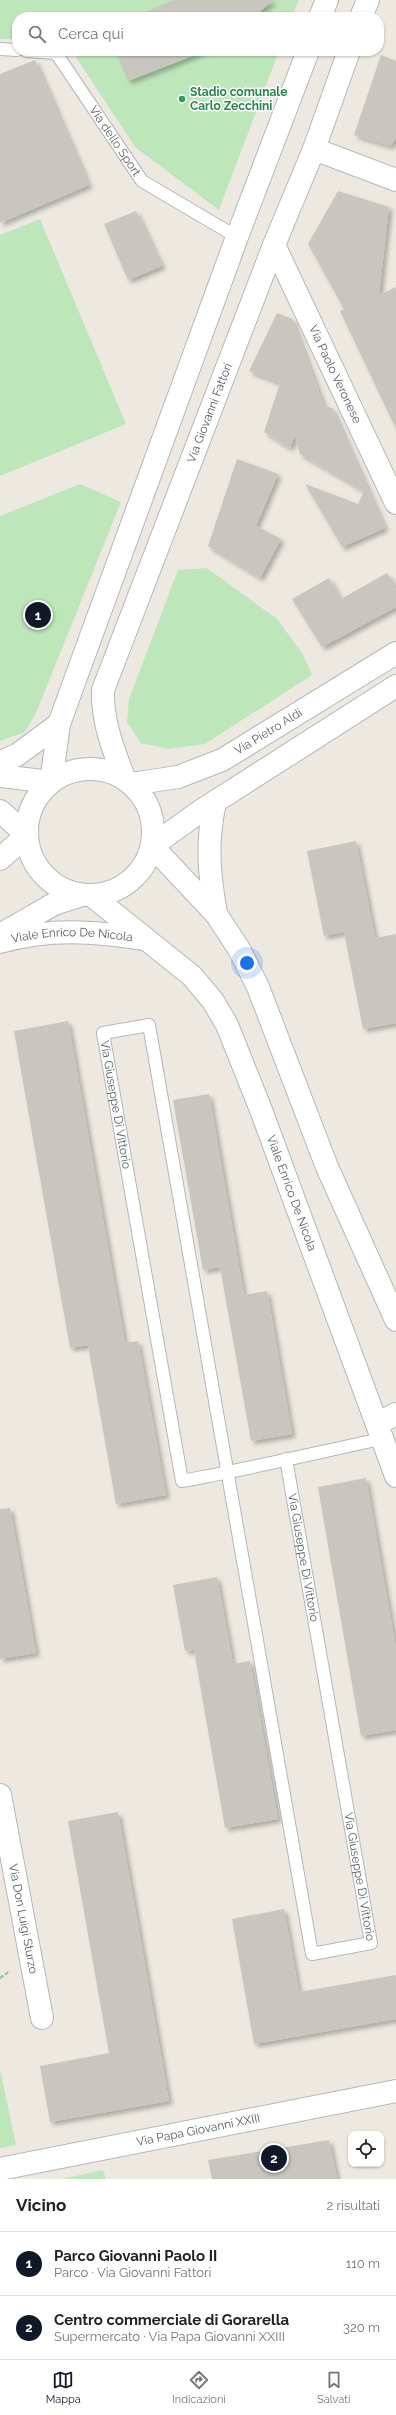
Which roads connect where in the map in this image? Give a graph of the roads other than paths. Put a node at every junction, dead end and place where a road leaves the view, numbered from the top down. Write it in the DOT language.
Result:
graph roads {
  1 [pos="327,0"];
  2 [pos="368,0"];
  3 [pos="322,12"];
  4 [pos="364,12"];
  5 [pos="0,49"];
  6 [pos="12,50"];
  7 [pos="58,56"];
  8 [pos="306,56"];
  9 [pos="347,56"];
  10 [pos="314,149"];
  11 [pos="396,180"];
  12 [pos="237,237"];
  13 [pos="274,245"];
  14 [pos="396,503"];
  15 [pos="396,653"];
  16 [pos="396,686"];
  17 [pos="59,724"];
  18 [pos="0,762"];
  19 [pos="0,776"];
  20 [pos="128,781"];
  21 [pos="51,782"];
  22 [pos="214,802"];
  23 [pos="0,811"];
  24 [pos="26,835"];
  25 [pos="152,846"];
  26 [pos="0,859"];
  27 [pos="86,895"];
  28 [pos="216,914"];
  29 [pos="0,935"];
  30 [pos="144,939"];
  31 [pos="0,942"];
  32 [pos="396,1320"];
  33 [pos="396,1414"];
  34 [pos="385,1443"];
  35 [pos="286,1459"];
  36 [pos="228,1473"];
  37 [pos="396,1476"];
  38 [pos="0,1795"];
  39 [pos="42,2018"];
  40 [pos="396,2092"];
  41 [pos="0,2169"];
  1 -- 3 [label="street"];
  2 -- 4 [label="street"];
  5 -- 6 [label="lane"];
  7 -- 12 [label="lane, Via dello Sport"];
  8 -- 12 [label="street"];
  9 -- 10 [label="street, Via Giovanni Fattori"];
  10 -- 11 [label="street"];
  10 -- 13 [label="street, Via Giovanni Fattori"];
  12 -- 17 [label="street"];
  13 -- 14 [label="street, Via Paolo Veronese"];
  13 -- 20 [label="street, Via Giovanni Fattori"];
  15 -- 20 [label="street, Via Pietro Aldi"];
  16 -- 22 [label="street"];
  17 -- 18 [label="street"];
  17 -- 21 [label="street"];
  19 -- 21 [label="street"];
  20 -- 21 [label="street"];
  20 -- 25 [label="street"];
  21 -- 24 [label="street"];
  22 -- 25 [label="street"];
  22 -- 28 [label="street"];
  23 -- 24 [label="street"];
  24 -- 26 [label="street"];
  24 -- 27 [label="street"];
  25 -- 27 [label="street"];
  25 -- 28 [label="street"];
  27 -- 29 [label="street"];
  27 -- 30 [label="street, Viale Enrico De Nicola"];
  28 -- 32 [label="street"];
  30 -- 31 [label="street, Viale Enrico De Nicola"];
  30 -- 34 [label="street, Viale Enrico De Nicola"];
  33 -- 34 [label="street"];
  34 -- 35 [label="lane, Via Giuseppe Di Vittorio"];
  34 -- 37 [label="street, Viale Enrico De Nicola"];
  35 -- 36 [label="lane, Via Giuseppe Di Vittorio"];
  35 -- 36 [label="lane, Via Giuseppe Di Vittorio"];
  36 -- 36 [label="lane, Via Giuseppe Di Vittorio"];
  38 -- 39 [label="street, Via Don Luigi Sturzo"];
  40 -- 41 [label="street, Via Papa Giovanni XXIII"];
}
